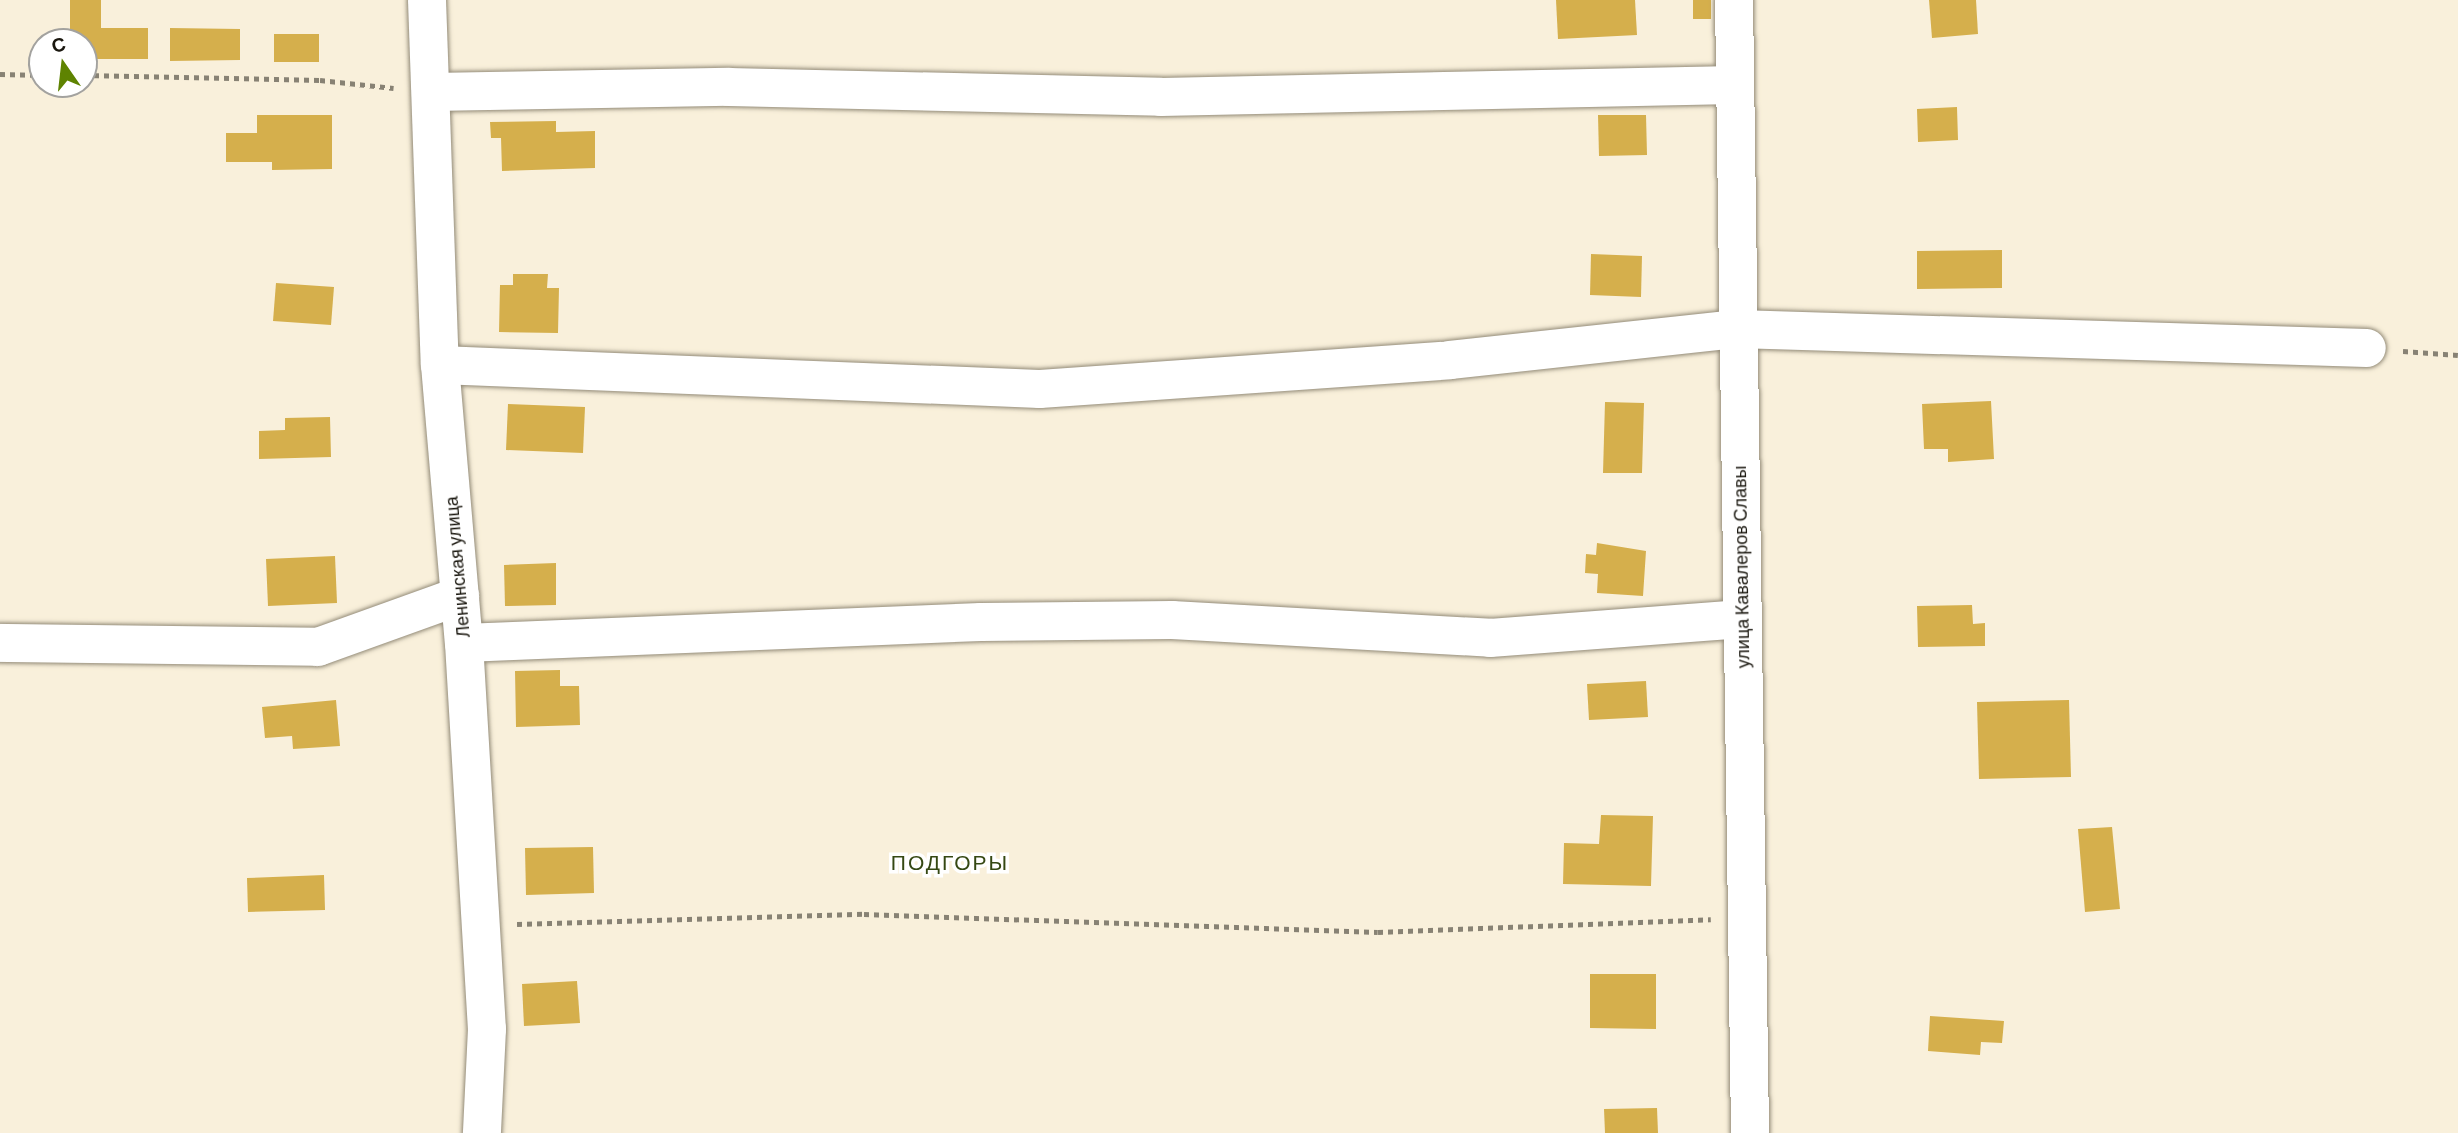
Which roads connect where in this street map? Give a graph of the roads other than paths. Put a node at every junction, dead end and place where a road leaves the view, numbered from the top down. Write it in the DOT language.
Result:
graph roads {
  1 [pos="427,0"];
  2 [pos="1734,0"];
  3 [pos="1735,85"];
  4 [pos="432,92"];
  5 [pos="1737,329"];
  6 [pos="2367,348"];
  7 [pos="440,365"];
  8 [pos="460,596"];
  9 [pos="1742,619"];
  10 [pos="0,643"];
  11 [pos="464,643"];
  12 [pos="482,1133"];
  13 [pos="1750,1133"];
  1 -- 4 [label="street, Ленинская улица"];
  2 -- 3 [label="street, улица Кавалеров Славы"];
  3 -- 4 [label="street"];
  3 -- 5 [label="street, улица Кавалеров Славы"];
  4 -- 7 [label="street, Ленинская улица"];
  5 -- 6 [label="street"];
  5 -- 7 [label="street"];
  5 -- 9 [label="street, улица Кавалеров Славы"];
  7 -- 8 [label="street, Ленинская улица"];
  8 -- 10 [label="street"];
  8 -- 11 [label="street, Ленинская улица"];
  9 -- 11 [label="street"];
  9 -- 13 [label="street, улица Кавалеров Славы"];
  11 -- 12 [label="street, Ленинская улица"];
}
